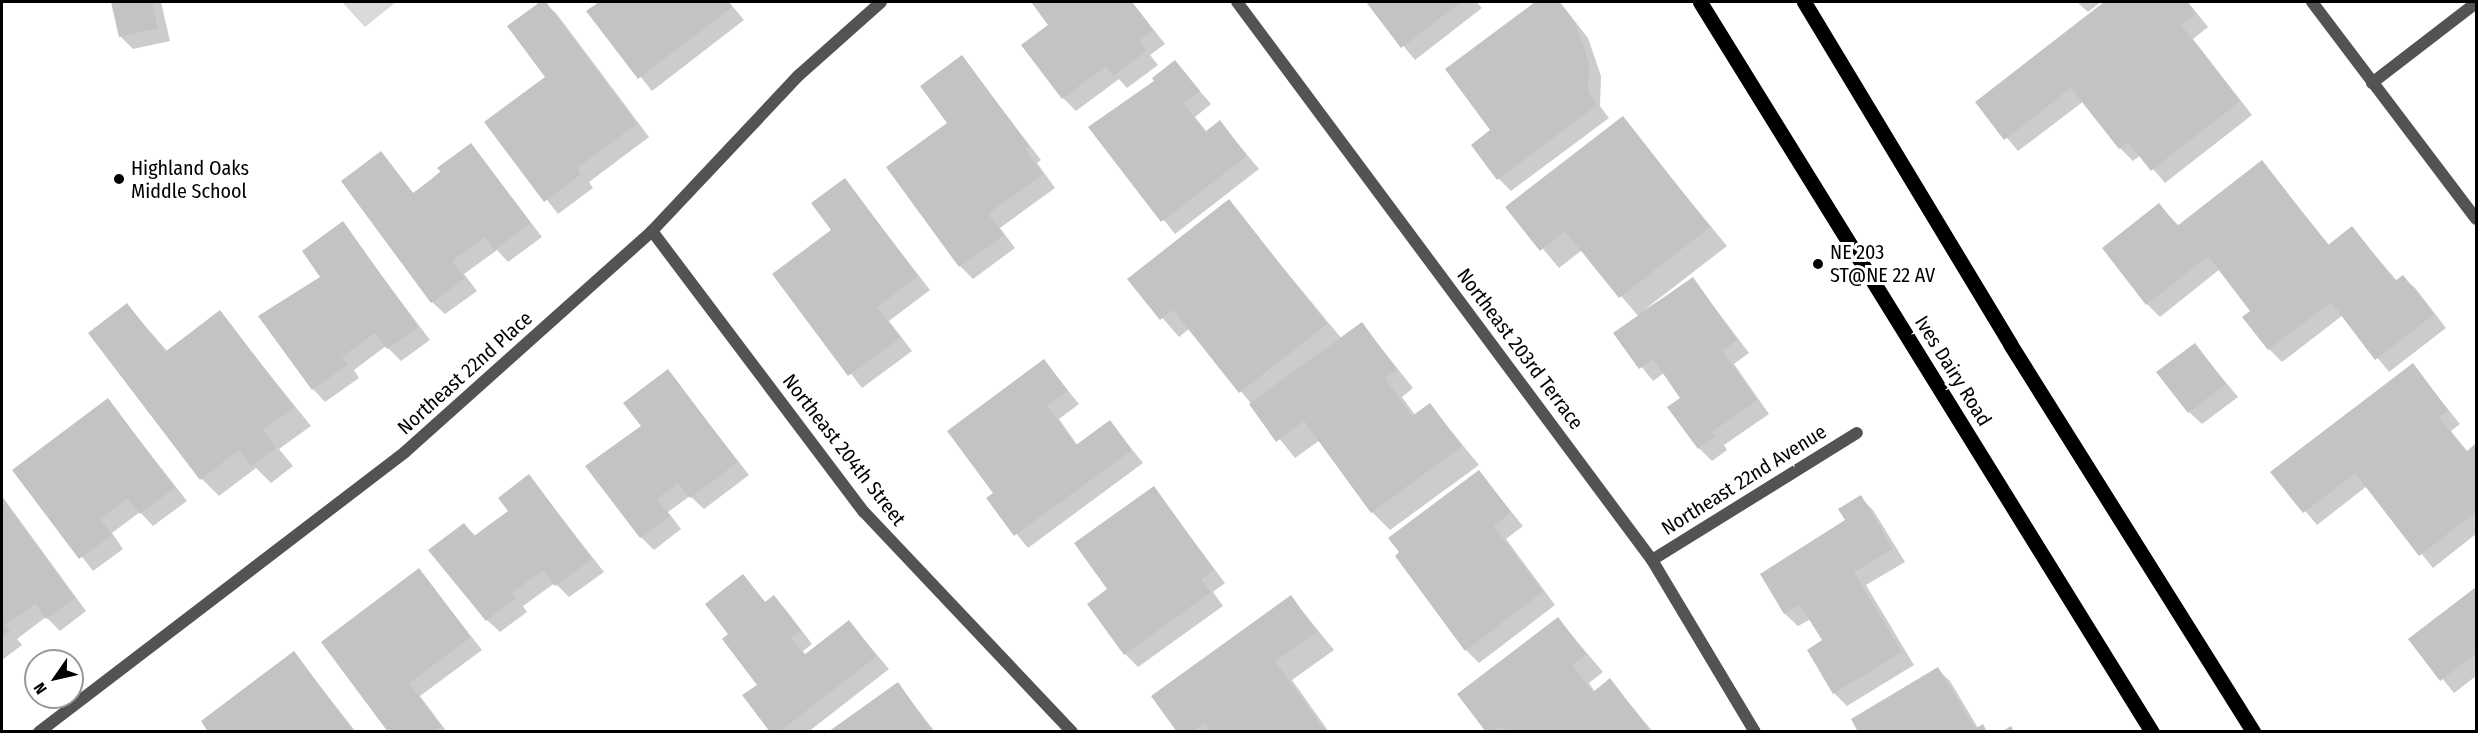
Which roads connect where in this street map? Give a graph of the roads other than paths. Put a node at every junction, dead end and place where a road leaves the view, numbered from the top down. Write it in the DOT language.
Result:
graph roads {
  1 [pos="881,2"];
  2 [pos="1237,2"];
  3 [pos="1700,2"];
  4 [pos="1804,2"];
  5 [pos="2312,2"];
  6 [pos="2476,3"];
  7 [pos="2372,83"];
  8 [pos="2476,219"];
  9 [pos="652,231"];
  10 [pos="1857,433"];
  11 [pos="1652,560"];
  12 [pos="39,732"];
  13 [pos="1072,732"];
  14 [pos="1755,732"];
  15 [pos="2152,732"];
  16 [pos="2253,732"];
  1 -- 9 [label="street, Northeast 22nd Place"];
  2 -- 11 [label="street, Northeast 203rd Terrace"];
  3 -- 15 [label="main road, Ives Dairy Road"];
  4 -- 16 [label="main road"];
  5 -- 7 [label="street"];
  6 -- 7 [label="street"];
  7 -- 8 [label="street"];
  9 -- 12 [label="street, Northeast 22nd Place"];
  9 -- 13 [label="street, Northeast 204th Street"];
  10 -- 11 [label="street, Northeast 22nd Avenue"];
  11 -- 14 [label="street, Northeast 203rd Terrace"];
}
